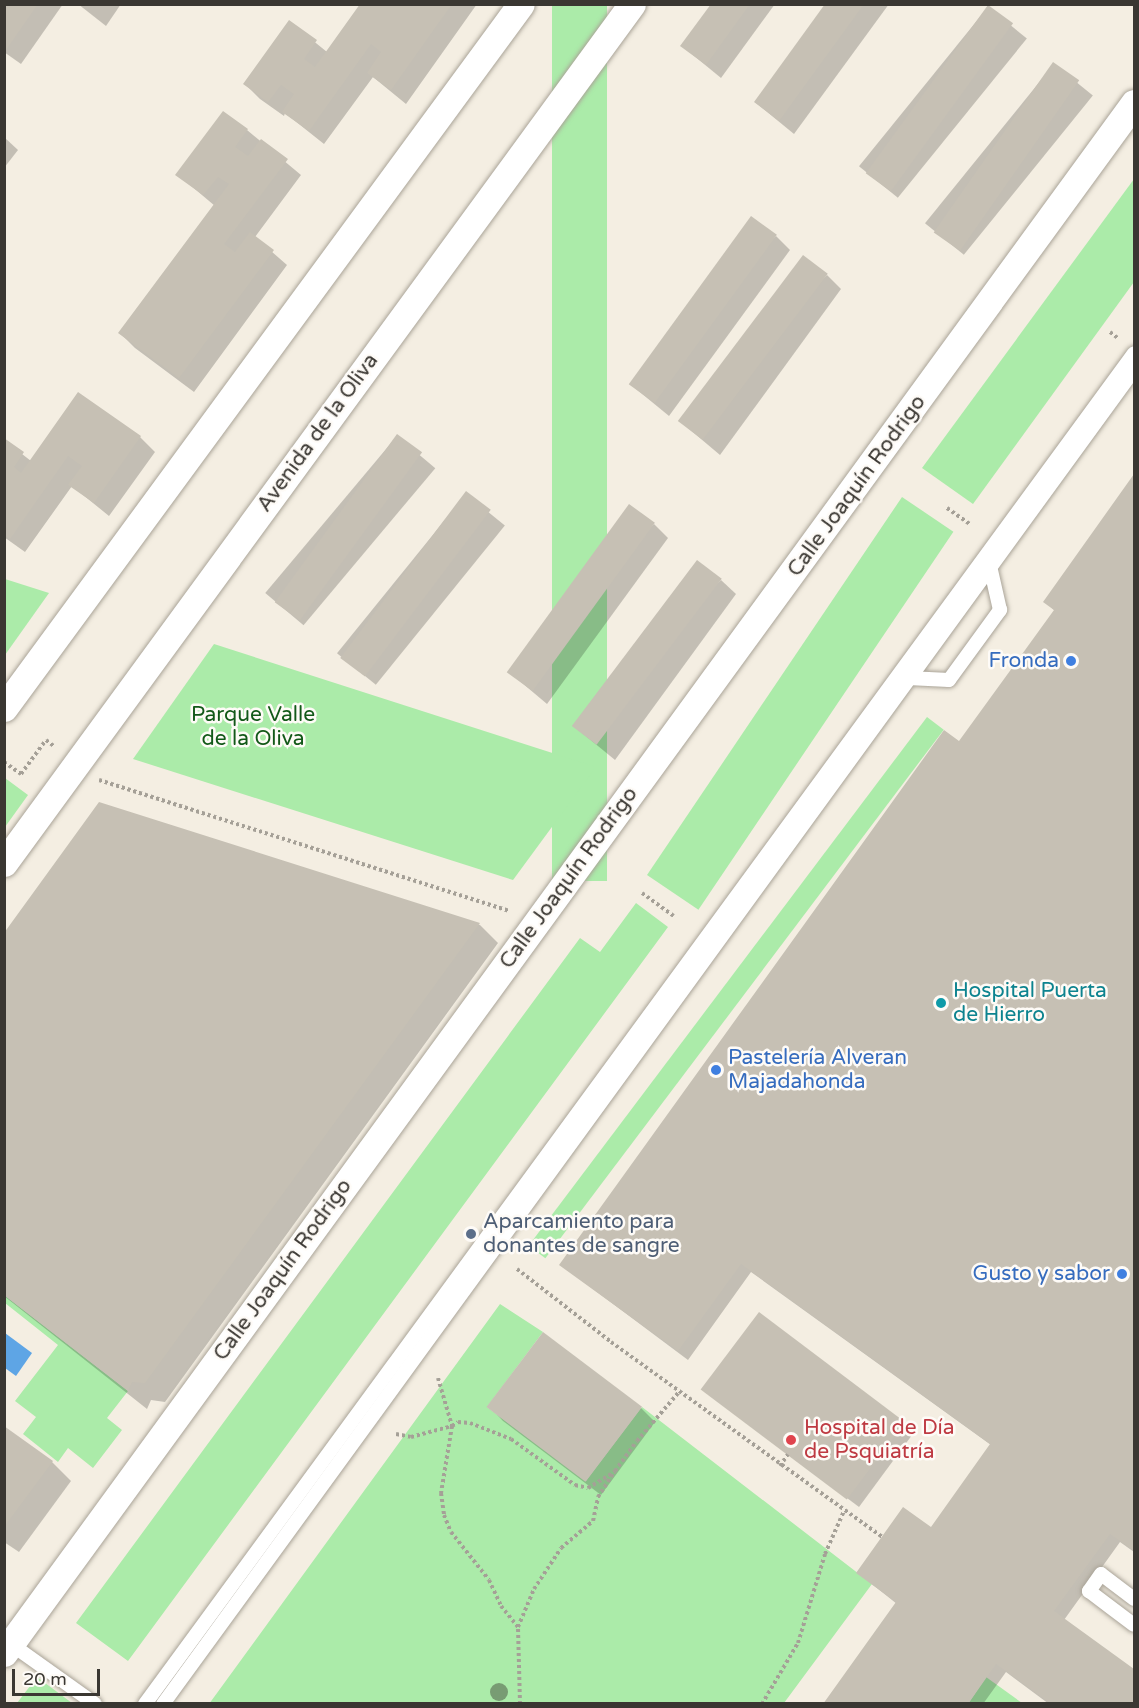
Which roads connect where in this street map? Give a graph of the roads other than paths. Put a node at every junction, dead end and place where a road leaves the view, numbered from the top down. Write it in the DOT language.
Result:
graph roads {
  1 [pos="521,4"];
  2 [pos="632,4"];
  3 [pos="1134,103"];
  4 [pos="1134,353"];
  5 [pos="1134,370"];
  6 [pos="990,566"];
  7 [pos="908,678"];
  8 [pos="4,708"];
  9 [pos="4,863"];
  10 [pos="1134,1599"];
  11 [pos="1134,1624"];
  12 [pos="8,1648"];
  13 [pos="95,1704"];
  14 [pos="145,1704"];
  15 [pos="164,1704"];
  1 -- 8 [label="street"];
  2 -- 9 [label="street, Avenida de la Oliva"];
  3 -- 12 [label="street, Calle Joaquín Rodrigo"];
  4 -- 14 [label="lane"];
  5 -- 6 [label="lane"];
  6 -- 7 [label="lane"];
  6 -- 7 [label="lane"];
  7 -- 15 [label="lane"];
  10 -- 11 [label="lane"];
  12 -- 13 [label="lane"];
}
